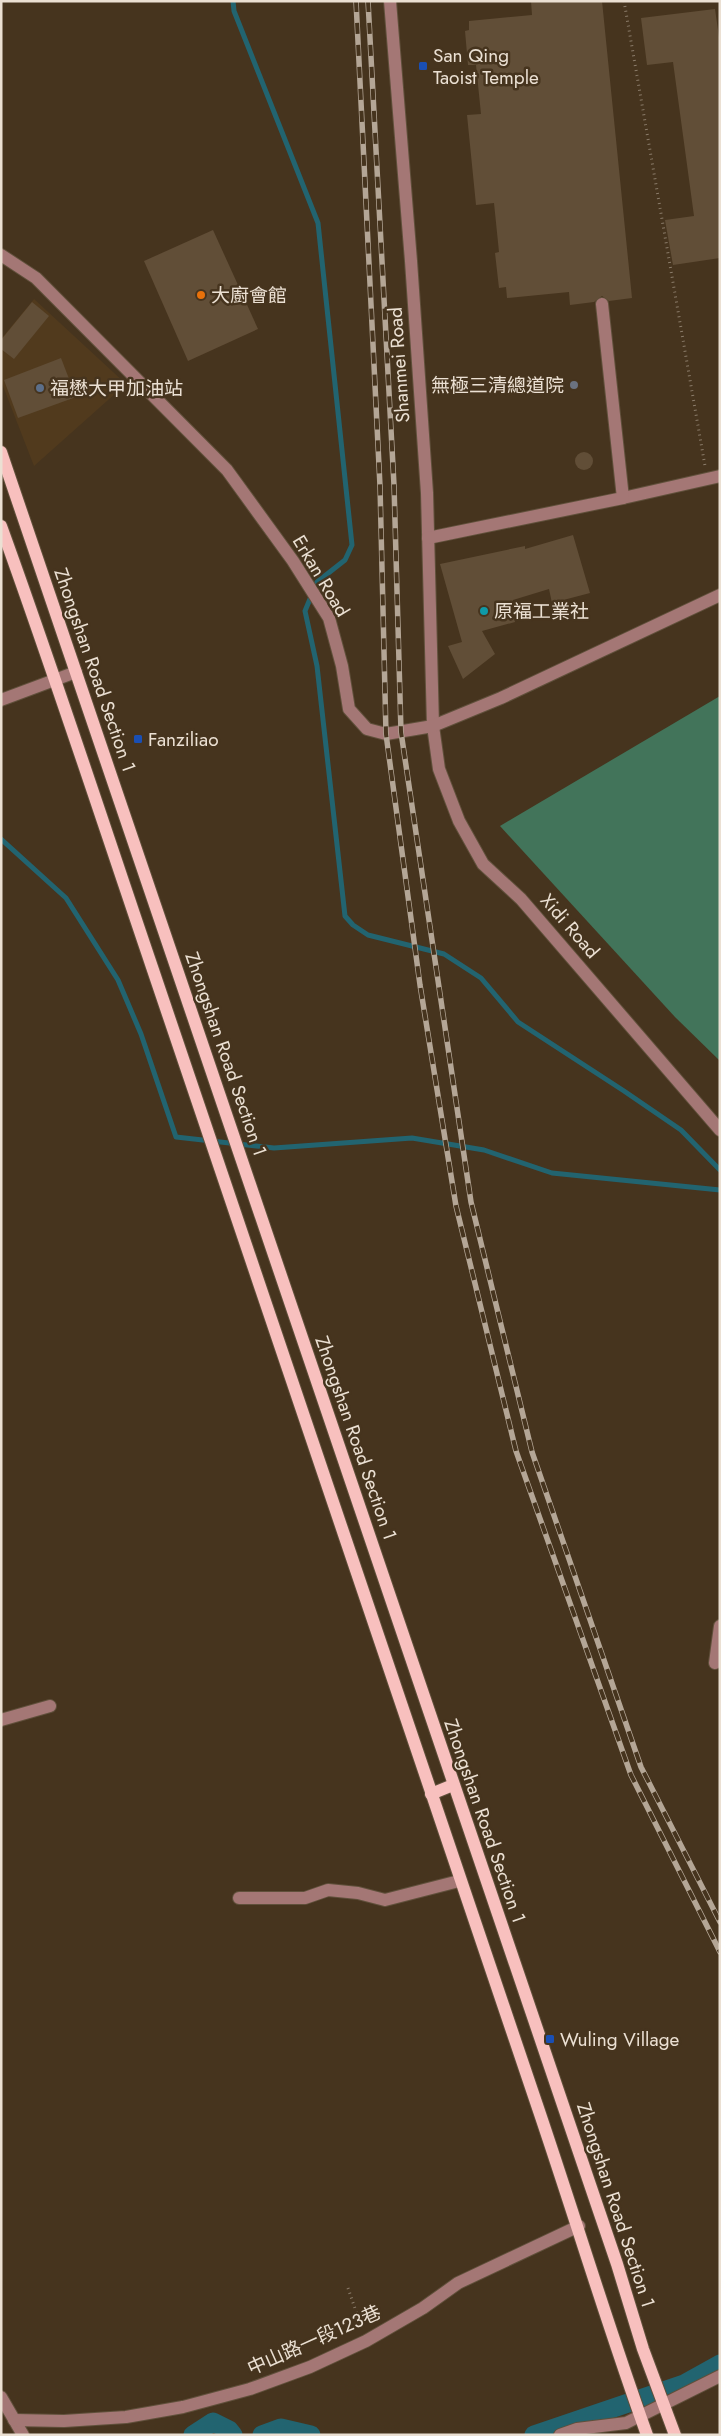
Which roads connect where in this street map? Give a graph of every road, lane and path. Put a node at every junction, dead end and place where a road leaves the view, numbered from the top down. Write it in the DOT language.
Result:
graph roads {
  1 [pos="390,1"];
  2 [pos="624,1"];
  3 [pos="1,255"];
  4 [pos="602,304"];
  5 [pos="1,452"];
  6 [pos="720,476"];
  7 [pos="707,479"];
  8 [pos="623,498"];
  9 [pos="1,526"];
  10 [pos="428,538"];
  11 [pos="720,596"];
  12 [pos="76,672"];
  13 [pos="56,679"];
  14 [pos="1,700"];
  15 [pos="434,726"];
  16 [pos="720,1130"];
  17 [pos="720,1626"];
  18 [pos="715,1663"];
  19 [pos="50,1706"];
  20 [pos="1,1720"];
  21 [pos="453,1785"];
  22 [pos="431,1794"];
  23 [pos="459,1881"];
  24 [pos="239,1898"];
  25 [pos="579,2226"];
  26 [pos="348,2288"];
  27 [pos="366,2341"];
  28 [pos="720,2376"];
  29 [pos="1,2397"];
  30 [pos="663,2402"];
  31 [pos="639,2412"];
  32 [pos="14,2420"];
  33 [pos="22,2433"];
  34 [pos="560,2435"];
  35 [pos="647,2435"];
  36 [pos="675,2435"];
  1 -- 10 [label="street, Shanmei Road"];
  2 -- 7 [label="path"];
  3 -- 15 [label="street, Erkan Road"];
  4 -- 8 [label="street"];
  5 -- 12 [label="main road, Zhongshan Road Section 1"];
  6 -- 7 [label="street"];
  7 -- 8 [label="street"];
  8 -- 10 [label="street"];
  9 -- 13 [label="main road"];
  10 -- 15 [label="street, Shanmei Road"];
  11 -- 15 [label="street, Erkan Road"];
  12 -- 13 [label="street"];
  12 -- 21 [label="main road, Zhongshan Road Section 1"];
  13 -- 14 [label="street"];
  13 -- 22 [label="main road"];
  15 -- 16 [label="street, Xidi Road"];
  17 -- 18 [label="street"];
  19 -- 20 [label="street"];
  21 -- 22 [label="main road"];
  21 -- 30 [label="main road, Zhongshan Road Section 1"];
  22 -- 23 [label="main road"];
  23 -- 24 [label="street"];
  23 -- 25 [label="main road"];
  25 -- 27 [label="street, 中山路一段123巷"];
  25 -- 31 [label="main road"];
  26 -- 27 [label="path"];
  27 -- 32 [label="street, 中山路一段123巷"];
  28 -- 30 [label="street"];
  29 -- 32 [label="street"];
  30 -- 31 [label="street"];
  30 -- 36 [label="main road, Zhongshan Road Section 1"];
  31 -- 34 [label="street"];
  31 -- 35 [label="main road"];
  32 -- 33 [label="street"];
}
